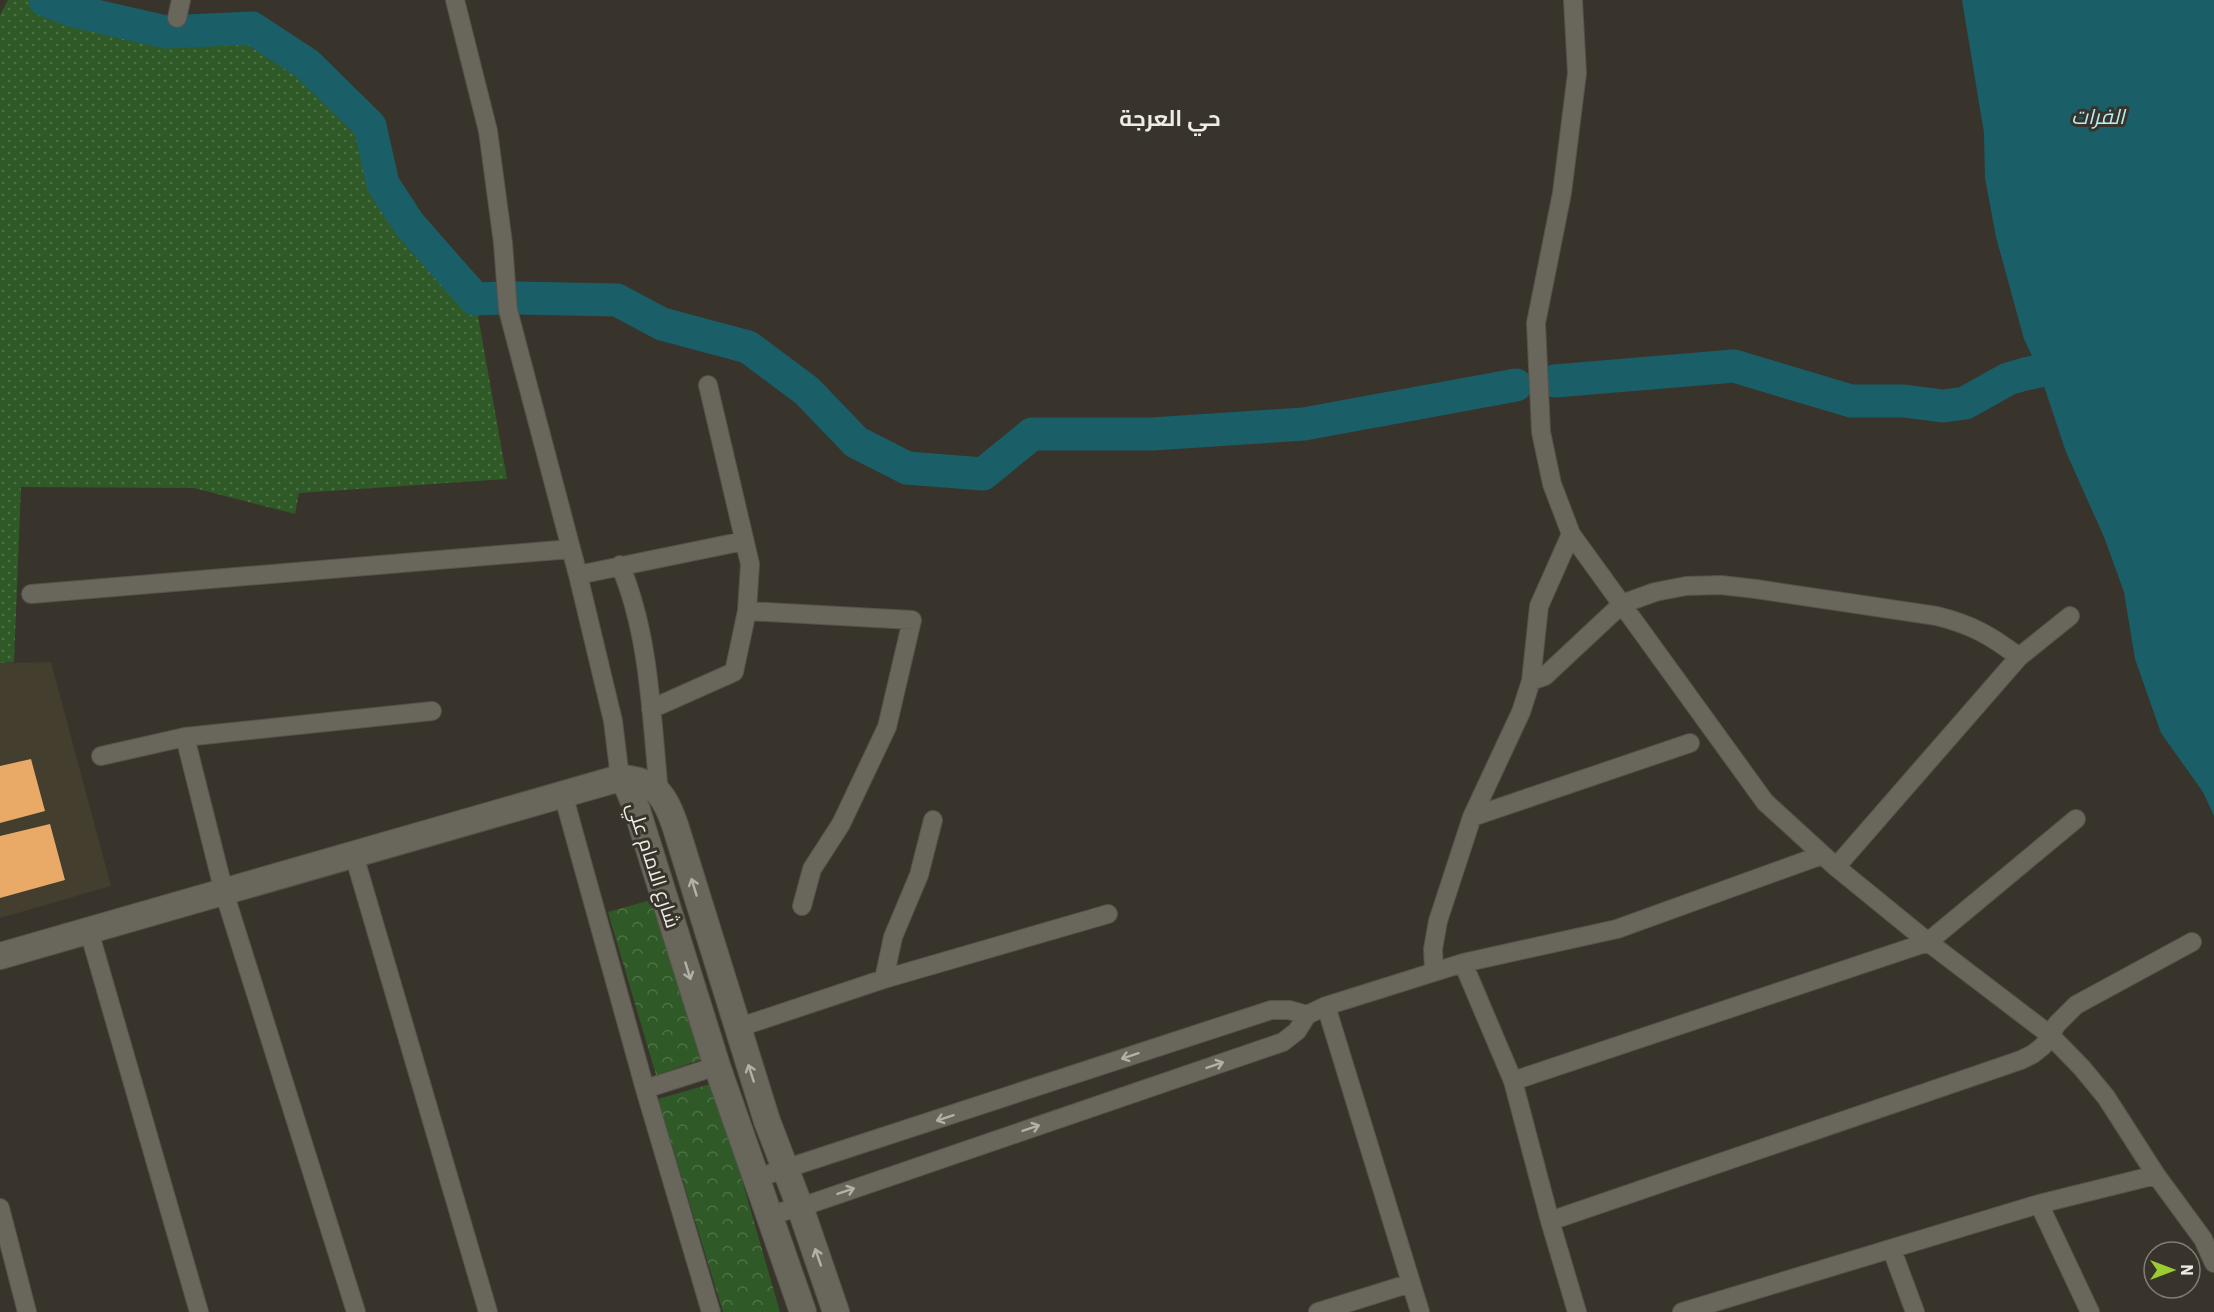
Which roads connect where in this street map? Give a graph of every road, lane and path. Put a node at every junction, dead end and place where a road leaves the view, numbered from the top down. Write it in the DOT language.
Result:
graph roads {
  1 [pos="181,0"];
  2 [pos="455,0"];
  3 [pos="1573,0"];
  4 [pos="177,18"];
  5 [pos="708,385"];
  6 [pos="1571,534"];
  7 [pos="744,541"];
  8 [pos="571,549"];
  9 [pos="620,565"];
  10 [pos="578,575"];
  11 [pos="31,594"];
  12 [pos="1622,604"];
  13 [pos="747,611"];
  14 [pos="2070,615"];
  15 [pos="2019,657"];
  16 [pos="1531,681"];
  17 [pos="651,709"];
  18 [pos="432,711"];
  19 [pos="185,737"];
  20 [pos="1690,743"];
  21 [pos="101,756"];
  22 [pos="620,778"];
  23 [pos="659,792"];
  24 [pos="563,794"];
  25 [pos="1472,816"];
  26 [pos="2076,819"];
  27 [pos="933,820"];
  28 [pos="354,855"];
  29 [pos="1822,855"];
  30 [pos="1836,867"];
  31 [pos="224,892"];
  32 [pos="802,906"];
  33 [pos="1108,914"];
  34 [pos="89,931"];
  35 [pos="1928,942"];
  36 [pos="2192,942"];
  37 [pos="0,956"];
  38 [pos="1463,963"];
  39 [pos="1434,972"];
  40 [pos="884,979"];
  41 [pos="1326,1006"];
  42 [pos="1307,1015"];
  43 [pos="737,1028"];
  44 [pos="2050,1035"];
  45 [pos="717,1066"];
  46 [pos="1513,1081"];
  47 [pos="645,1089"];
  48 [pos="786,1170"];
  49 [pos="2156,1175"];
  50 [pos="757,1178"];
  51 [pos="2039,1204"];
  52 [pos="800,1207"];
  53 [pos="0,1208"];
  54 [pos="770,1215"];
  55 [pos="1550,1221"];
  56 [pos="1892,1250"];
  57 [pos="2214,1263"];
  58 [pos="1411,1283"];
  59 [pos="27,1312"];
  60 [pos="199,1312"];
  61 [pos="356,1312"];
  62 [pos="488,1312"];
  63 [pos="711,1312"];
  64 [pos="803,1312"];
  65 [pos="836,1312"];
  66 [pos="1318,1312"];
  67 [pos="1420,1312"];
  68 [pos="1577,1312"];
  69 [pos="1682,1312"];
  70 [pos="1915,1312"];
  71 [pos="2090,1312"];
  1 -- 4 [label="street"];
  2 -- 8 [label="street"];
  3 -- 6 [label="street"];
  5 -- 7 [label="street"];
  6 -- 12 [label="street"];
  6 -- 16 [label="street"];
  7 -- 9 [label="street"];
  7 -- 13 [label="street"];
  8 -- 10 [label="street"];
  8 -- 11 [label="street"];
  9 -- 10 [label="street"];
  9 -- 17 [label="street"];
  10 -- 22 [label="street"];
  12 -- 15 [label="street"];
  12 -- 16 [label="street"];
  12 -- 29 [label="street"];
  13 -- 17 [label="street"];
  13 -- 32 [label="street"];
  14 -- 15 [label="street"];
  15 -- 30 [label="street"];
  16 -- 25 [label="street"];
  17 -- 23 [label="street"];
  18 -- 19 [label="street"];
  19 -- 21 [label="street"];
  19 -- 31 [label="street"];
  20 -- 25 [label="street"];
  22 -- 23 [label="street, شارع الامام علي"];
  22 -- 24 [label="street"];
  22 -- 45 [label="street, شارع الامام علي, one-way"];
  43 -- 23 [label="street, شارع الامام علي, one-way"];
  24 -- 28 [label="street"];
  24 -- 47 [label="street"];
  25 -- 39 [label="street"];
  26 -- 35 [label="street"];
  27 -- 40 [label="street"];
  28 -- 31 [label="street"];
  28 -- 62 [label="street"];
  29 -- 30 [label="street"];
  29 -- 38 [label="street"];
  30 -- 35 [label="street"];
  31 -- 34 [label="street"];
  31 -- 61 [label="street"];
  33 -- 40 [label="street"];
  34 -- 37 [label="street"];
  34 -- 60 [label="street"];
  35 -- 44 [label="street"];
  35 -- 46 [label="street"];
  36 -- 44 [label="street"];
  38 -- 39 [label="street"];
  38 -- 46 [label="street"];
  39 -- 41 [label="street"];
  40 -- 43 [label="street"];
  41 -- 42 [label="street"];
  41 -- 58 [label="street"];
  42 -- 48 [label="street, one-way"];
  52 -- 42 [label="street, one-way"];
  48 -- 43 [label="street, شارع الامام علي, one-way"];
  44 -- 49 [label="street"];
  44 -- 55 [label="street"];
  45 -- 47 [label="street"];
  45 -- 50 [label="street, شارع الامام علي"];
  46 -- 55 [label="street"];
  47 -- 63 [label="street"];
  48 -- 50 [label="street"];
  48 -- 52 [label="street, شارع الامام علي"];
  49 -- 51 [label="street"];
  49 -- 57 [label="street"];
  50 -- 54 [label="street, شارع الامام علي"];
  51 -- 56 [label="street"];
  51 -- 71 [label="street"];
  52 -- 54 [label="street"];
  65 -- 52 [label="street, شارع الامام علي, one-way"];
  53 -- 59 [label="street"];
  54 -- 64 [label="street, شارع الامام علي"];
  55 -- 68 [label="street"];
  56 -- 69 [label="street"];
  56 -- 70 [label="street"];
  58 -- 66 [label="street"];
  58 -- 67 [label="street"];
}
